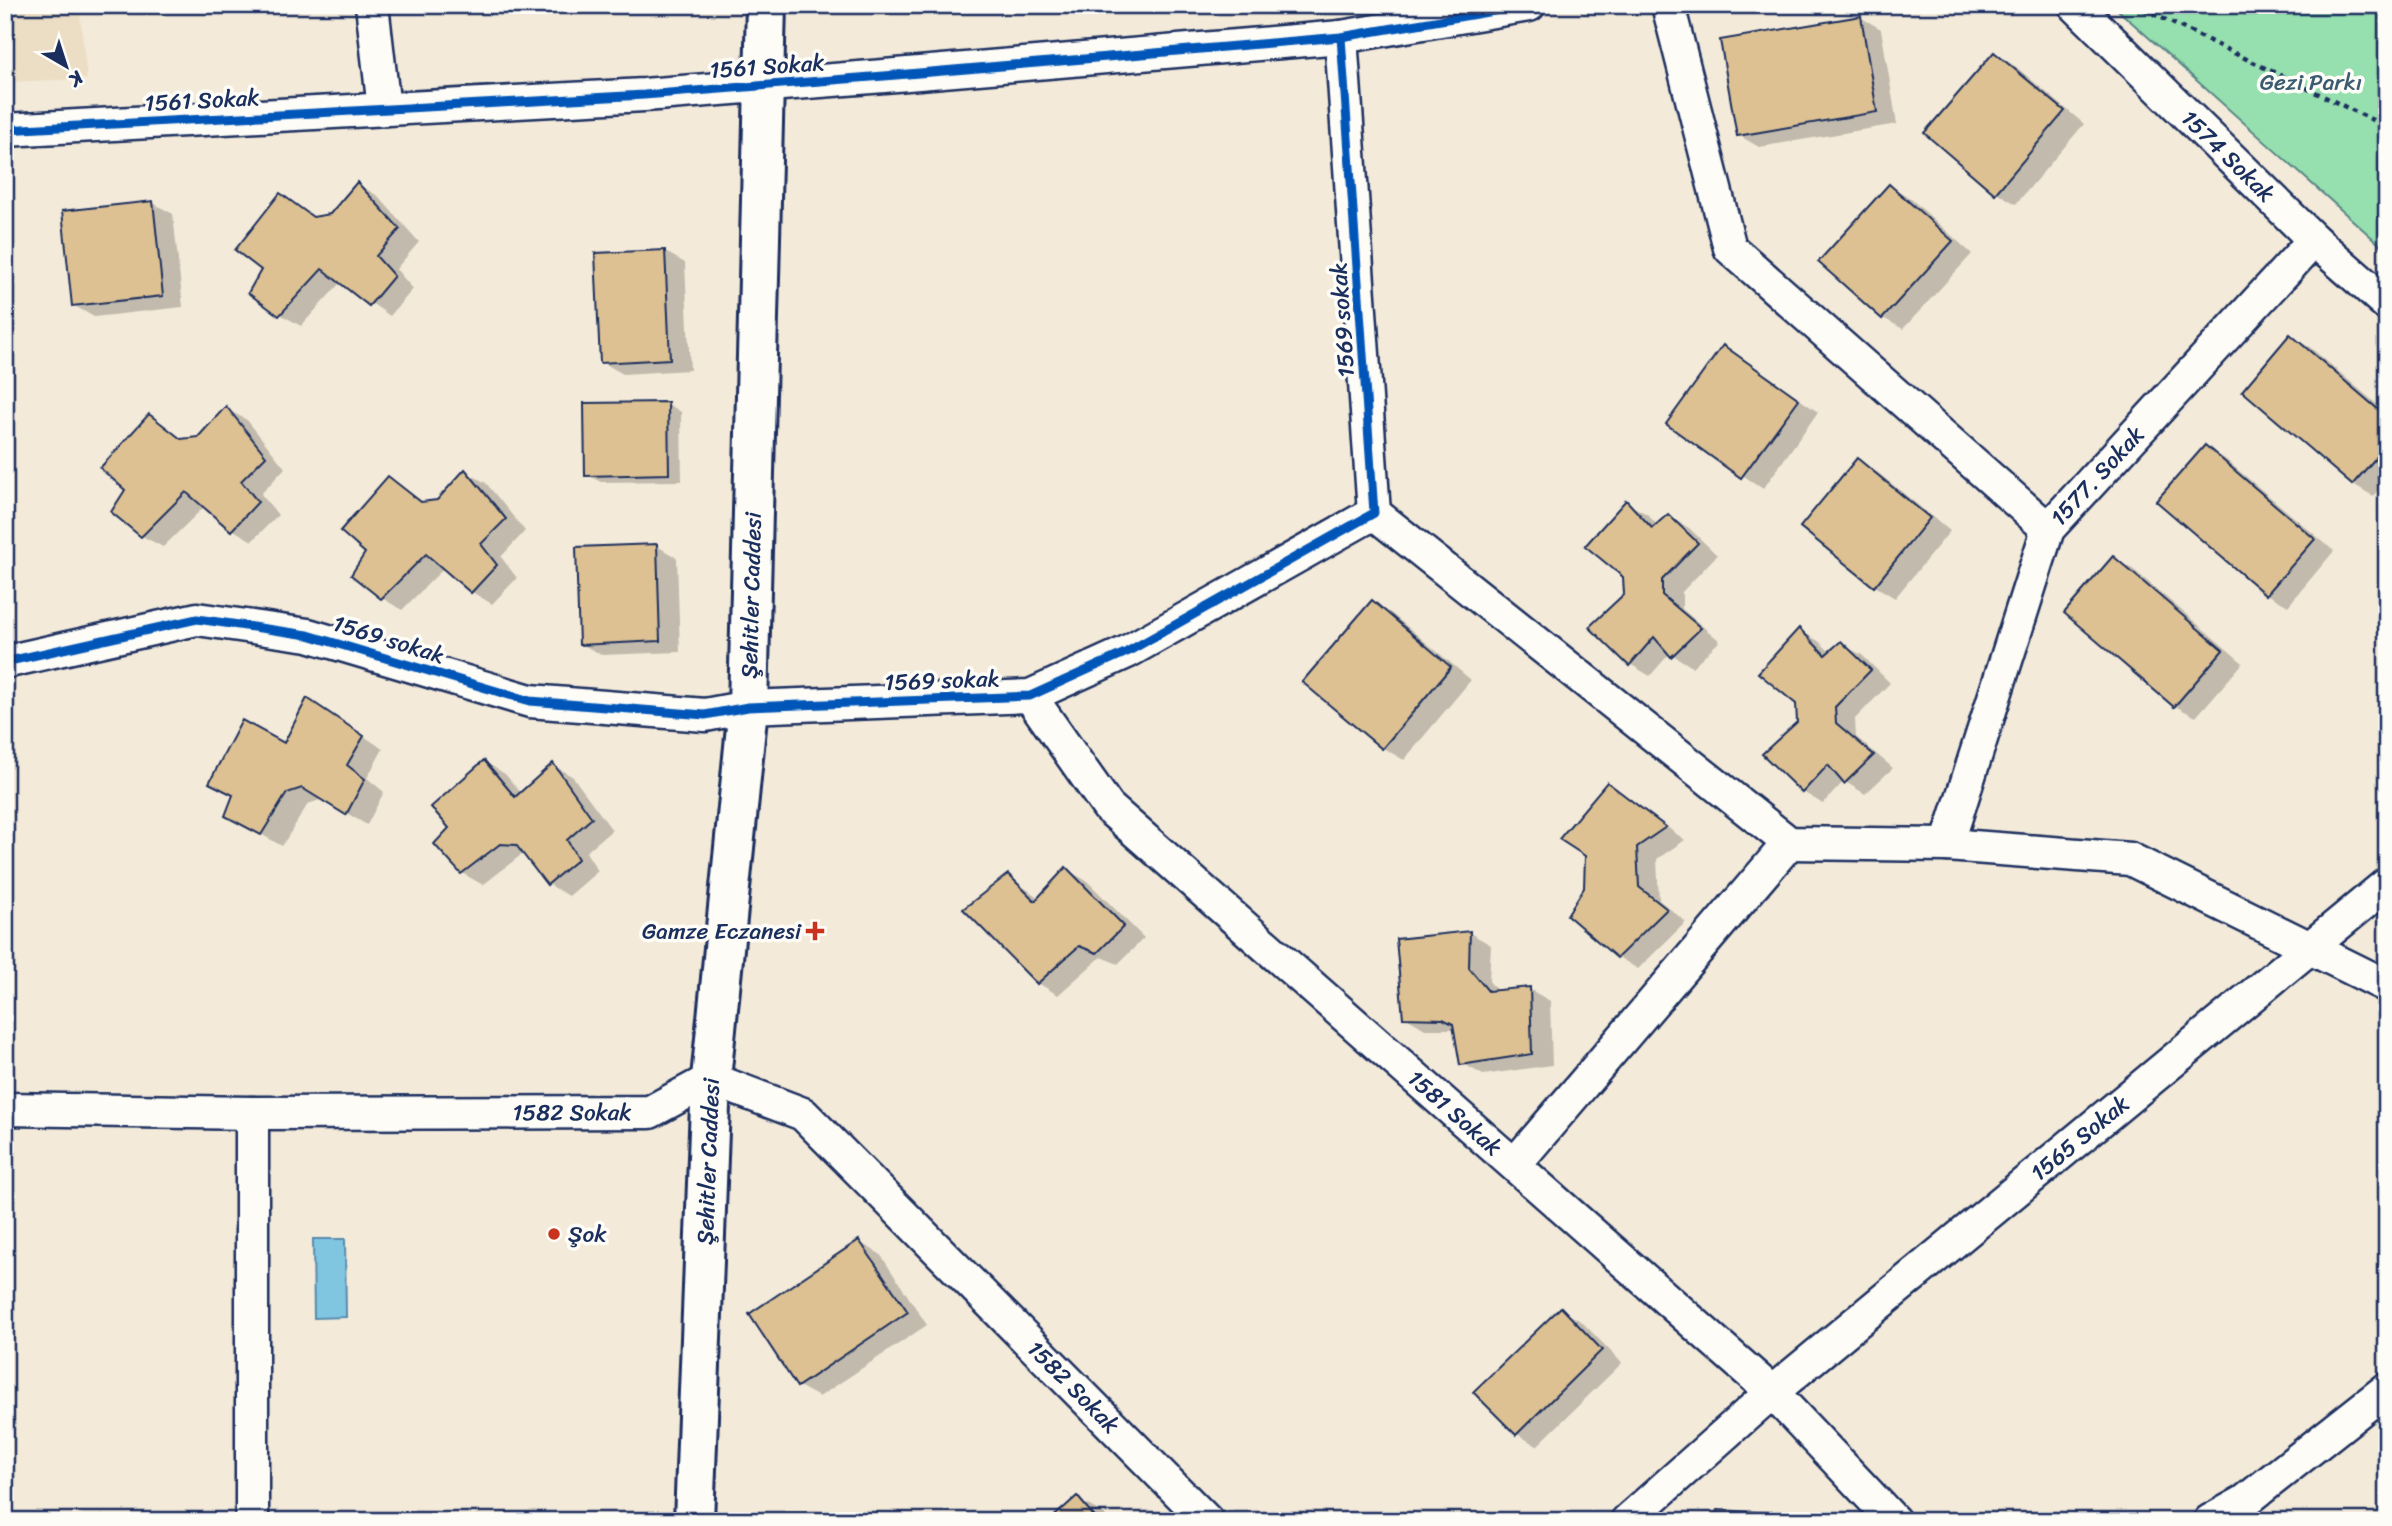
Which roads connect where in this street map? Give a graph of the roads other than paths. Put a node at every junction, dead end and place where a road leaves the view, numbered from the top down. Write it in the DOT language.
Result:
graph roads {
  1 [pos="372,5"];
  2 [pos="766,5"];
  3 [pos="1528,5"];
  4 [pos="1668,5"];
  5 [pos="2075,5"];
  6 [pos="1341,37"];
  7 [pos="763,85"];
  8 [pos="384,109"];
  9 [pos="5,131"];
  10 [pos="2314,240"];
  11 [pos="2387,304"];
  12 [pos="1374,513"];
  13 [pos="2048,529"];
  14 [pos="5,662"];
  15 [pos="1030,696"];
  16 [pos="748,707"];
  17 [pos="1789,843"];
  18 [pos="1947,845"];
  19 [pos="2387,884"];
  20 [pos="2309,947"];
  21 [pos="2387,986"];
  22 [pos="711,1079"];
  23 [pos="5,1109"];
  24 [pos="252,1113"];
  25 [pos="1515,1164"];
  26 [pos="2387,1389"];
  27 [pos="1772,1392"];
  28 [pos="252,1521"];
  29 [pos="694,1521"];
  30 [pos="1207,1521"];
  31 [pos="1627,1521"];
  32 [pos="1894,1521"];
  33 [pos="2210,1521"];
  1 -- 8 [label="street"];
  2 -- 7 [label="street, Şehitler Caddesi"];
  3 -- 6 [label="street, 1561 Sokak"];
  4 -- 13 [label="street"];
  5 -- 10 [label="street, 1574 Sokak"];
  6 -- 7 [label="street, 1561 Sokak"];
  6 -- 12 [label="street, 1569 sokak"];
  7 -- 8 [label="street, 1561 Sokak"];
  7 -- 16 [label="street, Şehitler Caddesi"];
  8 -- 9 [label="street, 1561 Sokak"];
  10 -- 11 [label="street, 1574 Sokak"];
  10 -- 13 [label="street, 1577. Sokak"];
  12 -- 15 [label="street, 1569 sokak"];
  12 -- 17 [label="street"];
  13 -- 18 [label="street, 1577. Sokak"];
  14 -- 16 [label="street, 1569 sokak"];
  15 -- 16 [label="street, 1569 sokak"];
  15 -- 25 [label="street, 1581 Sokak"];
  16 -- 22 [label="street, Şehitler Caddesi"];
  17 -- 18 [label="street"];
  17 -- 25 [label="street"];
  18 -- 20 [label="street"];
  19 -- 20 [label="street, 1565 Sokak"];
  20 -- 21 [label="street"];
  20 -- 27 [label="street, 1565 Sokak"];
  22 -- 24 [label="street, 1582 Sokak"];
  22 -- 29 [label="street, Şehitler Caddesi"];
  22 -- 30 [label="street, 1582 Sokak"];
  23 -- 24 [label="street, 1582 Sokak"];
  24 -- 28 [label="street"];
  25 -- 27 [label="street, 1581 Sokak"];
  26 -- 33 [label="street"];
  27 -- 31 [label="street, 1565 Sokak"];
  27 -- 32 [label="street, 1581 Sokak"];
}
